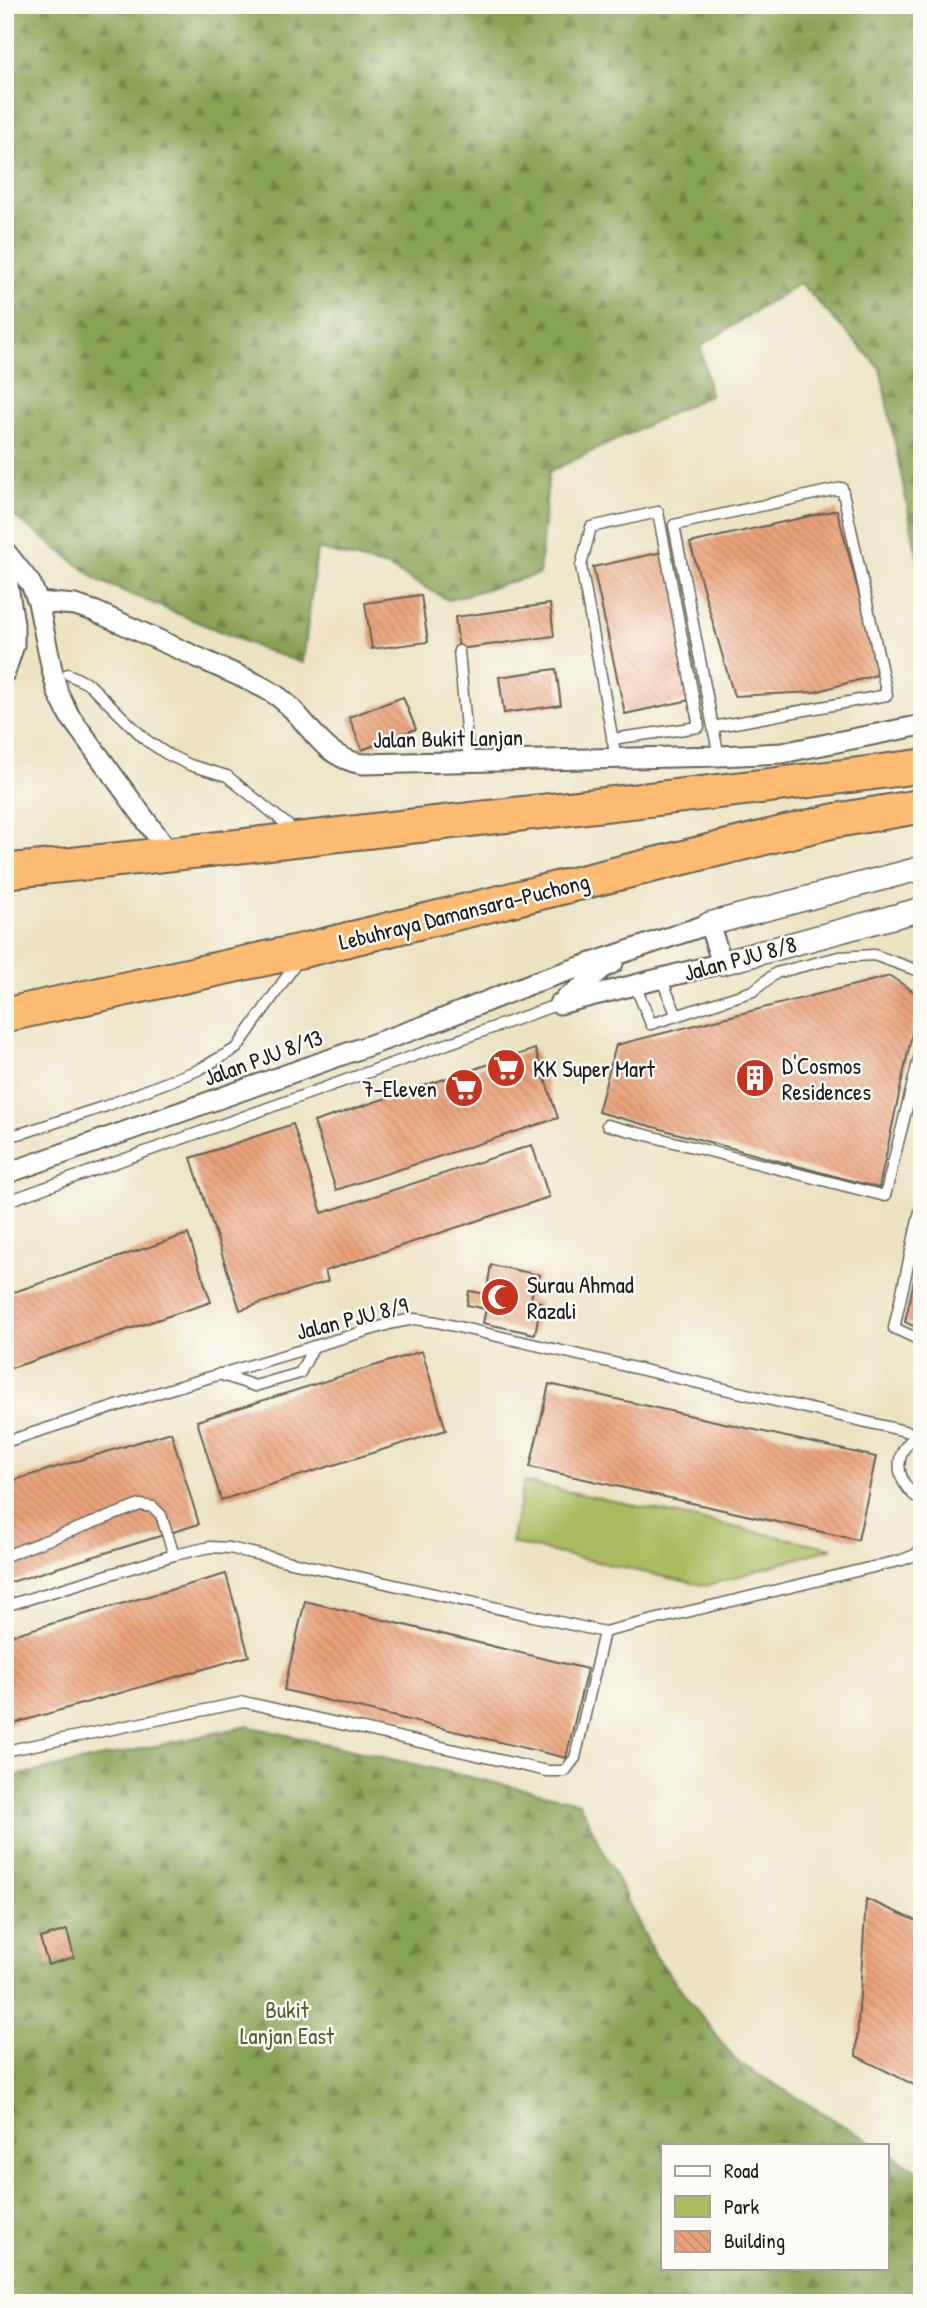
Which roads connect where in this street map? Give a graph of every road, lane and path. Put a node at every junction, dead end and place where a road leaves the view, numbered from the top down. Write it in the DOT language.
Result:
graph roads {
  1 [pos="5,551"];
  2 [pos="5,566"];
  3 [pos="38,602"];
  4 [pos="458,651"];
  5 [pos="5,671"];
  6 [pos="68,674"];
  7 [pos="922,725"];
  8 [pos="713,727"];
  9 [pos="614,749"];
  10 [pos="719,756"];
  11 [pos="468,761"];
  12 [pos="922,766"];
  13 [pos="922,806"];
  14 [pos="922,816"];
  15 [pos="833,821"];
  16 [pos="304,838"];
  17 [pos="171,855"];
  18 [pos="922,868"];
  19 [pos="5,871"];
  20 [pos="922,909"];
  21 [pos="709,924"];
  22 [pos="652,943"];
  23 [pos="305,950"];
  24 [pos="722,963"];
  25 [pos="922,972"];
  26 [pos="661,978"];
  27 [pos="535,982"];
  28 [pos="583,986"];
  29 [pos="630,986"];
  30 [pos="558,1004"];
  31 [pos="5,1015"];
  32 [pos="677,1016"];
  33 [pos="922,1046"];
  34 [pos="607,1125"];
  35 [pos="5,1137"];
  36 [pos="5,1174"];
  37 [pos="5,1202"];
  38 [pos="922,1202"];
  39 [pos="922,1341"];
  40 [pos="314,1346"];
  41 [pos="219,1374"];
  42 [pos="920,1434"];
  43 [pos="5,1442"];
  44 [pos="922,1501"];
  45 [pos="922,1548"];
  46 [pos="174,1555"];
  47 [pos="5,1556"];
  48 [pos="5,1606"];
  49 [pos="604,1632"];
  50 [pos="5,1751"];
  1 -- 3 [label="street"];
  2 -- 5 [label="street"];
  3 -- 11 [label="street, Jalan Bukit Lanjan"];
  3 -- 17 [label="street"];
  4 -- 11 [label="lane"];
  6 -- 16 [label="lane"];
  7 -- 10 [label="street, Jalan Bukit Lanjan"];
  8 -- 8 [label="lane"];
  8 -- 10 [label="lane"];
  9 -- 9 [label="lane"];
  9 -- 10 [label="street, Jalan Bukit Lanjan"];
  9 -- 11 [label="street, Jalan Bukit Lanjan"];
  12 -- 16 [label="highway"];
  13 -- 15 [label="highway, Lebuhraya Damansara–Puchong"];
  14 -- 15 [label="highway"];
  15 -- 23 [label="highway, Lebuhraya Damansara–Puchong"];
  16 -- 17 [label="highway"];
  17 -- 19 [label="highway"];
  18 -- 21 [label="street, Jalan PJU 8/8"];
  20 -- 24 [label="street, Jalan PJU 8/8"];
  21 -- 22 [label="street, Jalan PJU 8/8"];
  21 -- 24 [label="street"];
  22 -- 27 [label="street, Jalan PJU 8/13"];
  22 -- 28 [label="street"];
  23 -- 31 [label="highway, Lebuhraya Damansara–Puchong"];
  23 -- 35 [label="lane"];
  24 -- 26 [label="street, Jalan PJU 8/8"];
  25 -- 32 [label="lane"];
  26 -- 29 [label="street, Jalan PJU 8/8"];
  26 -- 32 [label="lane"];
  27 -- 28 [label="street"];
  27 -- 36 [label="street, Jalan PJU 8/13"];
  28 -- 29 [label="street"];
  28 -- 30 [label="street"];
  29 -- 30 [label="street, Jalan PJU 8/8"];
  29 -- 32 [label="lane"];
  30 -- 37 [label="lane"];
  33 -- 34 [label="lane"];
  38 -- 39 [label="lane"];
  40 -- 41 [label="lane, Jalan PJU 8/9"];
  40 -- 41 [label="lane"];
  40 -- 42 [label="lane, Jalan PJU 8/9"];
  41 -- 43 [label="lane, Jalan PJU 8/9"];
  42 -- 44 [label="lane, Jalan PJU 8/9"];
  45 -- 49 [label="lane"];
  46 -- 47 [label="lane"];
  46 -- 48 [label="lane"];
  46 -- 49 [label="lane"];
  49 -- 50 [label="lane"];
}
